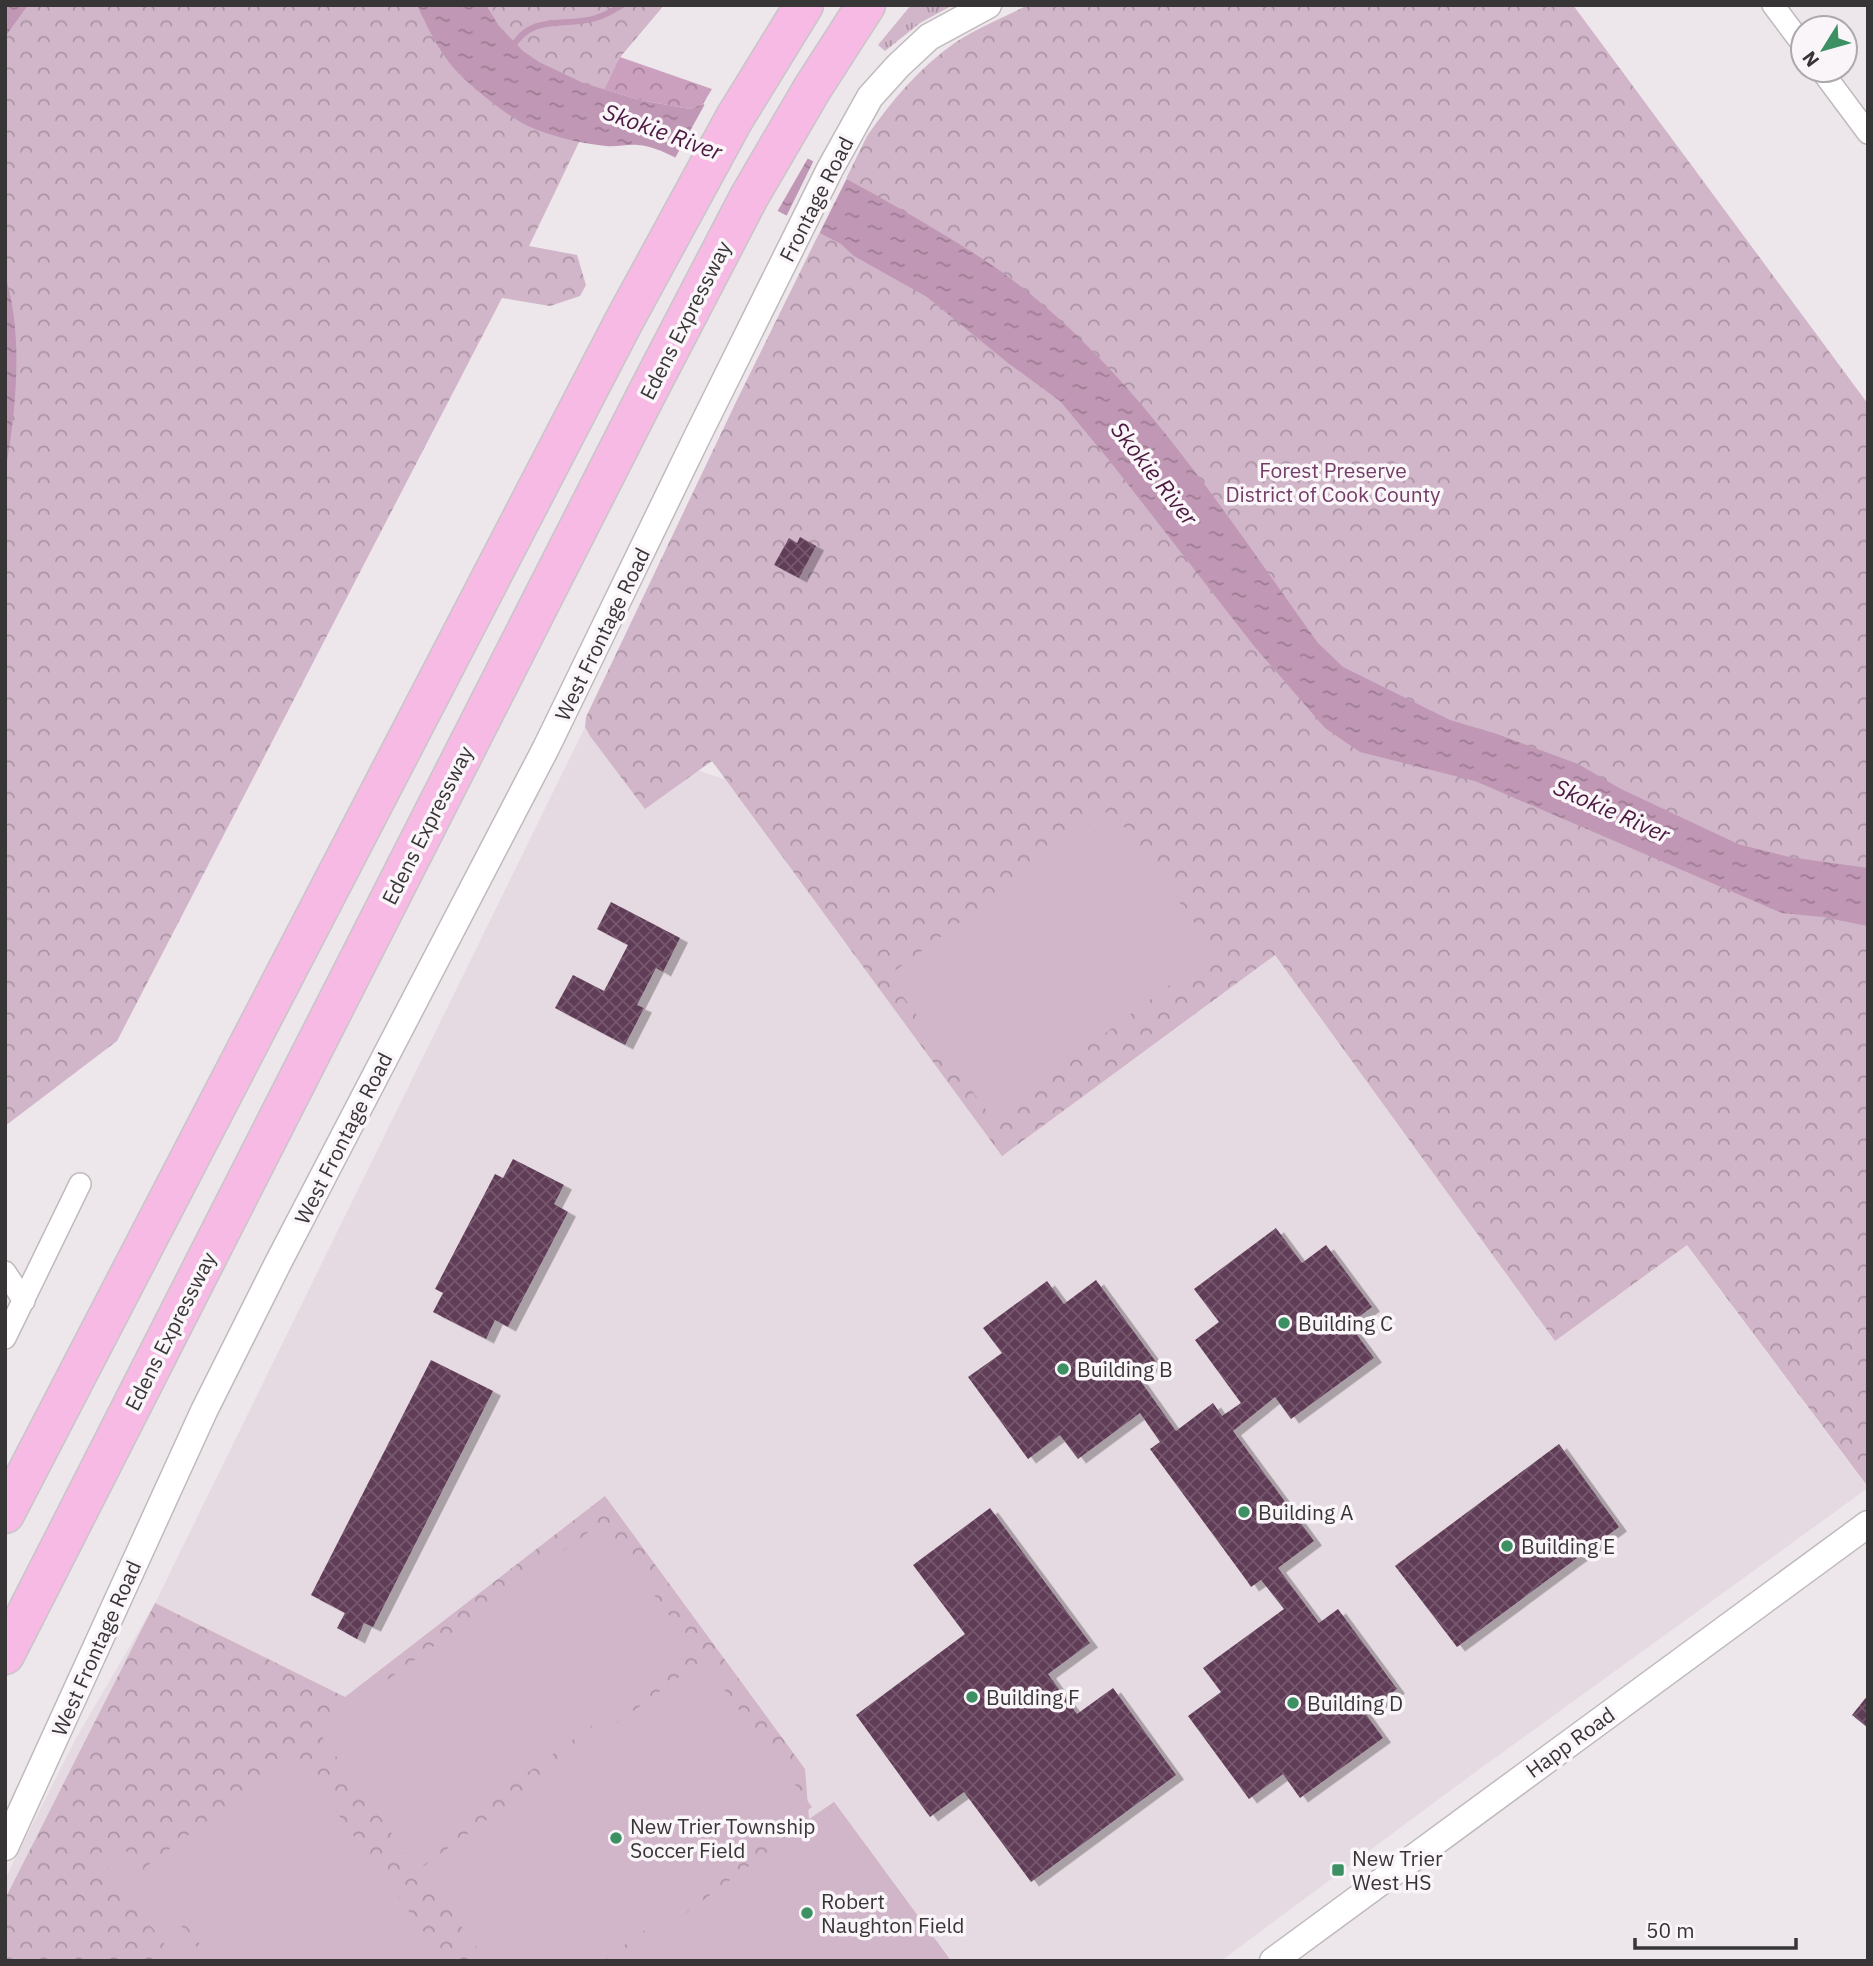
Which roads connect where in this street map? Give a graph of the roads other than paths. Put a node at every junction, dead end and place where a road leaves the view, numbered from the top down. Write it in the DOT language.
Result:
graph roads {
  1 [pos="804,5"];
  2 [pos="866,5"];
  3 [pos="988,5"];
  4 [pos="1773,5"];
  5 [pos="1789,26"];
  6 [pos="1833,84"];
  7 [pos="1865,122"];
  8 [pos="696,438"];
  9 [pos="80,1184"];
  10 [pos="5,1272"];
  11 [pos="24,1301"];
  12 [pos="5,1338"];
  13 [pos="5,1514"];
  14 [pos="1868,1524"];
  15 [pos="5,1655"];
  16 [pos="5,1847"];
  17 [pos="1273,1961"];
  1 -- 13 [label="highway"];
  2 -- 15 [label="highway, Edens Expressway"];
  3 -- 8 [label="street, Frontage Road"];
  4 -- 5 [label="street"];
  6 -- 7 [label="street"];
  8 -- 16 [label="street, West Frontage Road"];
  9 -- 11 [label="street"];
  10 -- 11 [label="street"];
  11 -- 12 [label="street"];
  14 -- 17 [label="street, Happ Road"];
}
